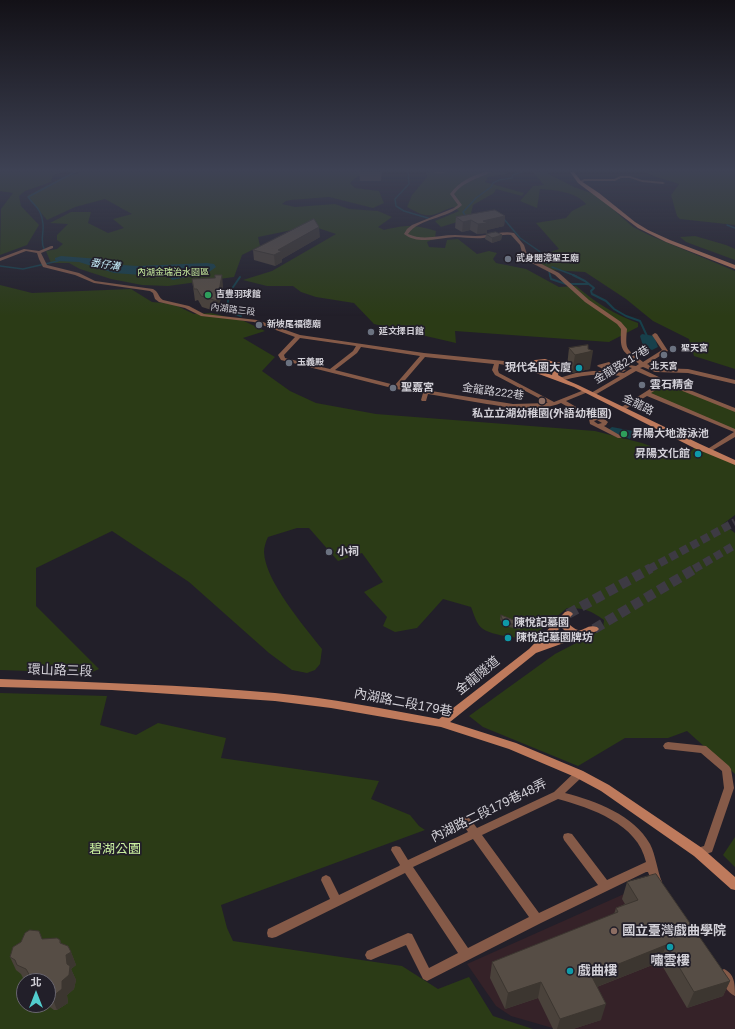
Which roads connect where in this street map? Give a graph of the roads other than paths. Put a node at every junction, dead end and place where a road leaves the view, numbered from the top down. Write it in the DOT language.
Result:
graph roads {
  1 [pos="427,220"];
  2 [pos="630,220"];
  3 [pos="52,247"];
  4 [pos="39,252"];
  5 [pos="0,260"];
  6 [pos="735,267"];
  7 [pos="655,335"];
  8 [pos="299,336"];
  9 [pos="360,345"];
  10 [pos="424,355"];
  11 [pos="497,363"];
  12 [pos="566,363"];
  13 [pos="554,364"];
  14 [pos="642,364"];
  15 [pos="590,366"];
  16 [pos="531,370"];
  17 [pos="630,370"];
  18 [pos="655,370"];
  19 [pos="331,371"];
  20 [pos="648,374"];
  21 [pos="561,379"];
  22 [pos="665,382"];
  23 [pos="735,382"];
  24 [pos="396,387"];
  25 [pos="586,391"];
  26 [pos="426,392"];
  27 [pos="593,394"];
  28 [pos="646,394"];
  29 [pos="424,400"];
  30 [pos="561,401"];
  31 [pos="554,404"];
  32 [pos="594,409"];
  33 [pos="622,409"];
  34 [pos="735,410"];
  35 [pos="584,413"];
  36 [pos="735,432"];
  37 [pos="620,437"];
  38 [pos="708,451"];
  39 [pos="735,463"];
  40 [pos="594,629"];
  41 [pos="582,634"];
  42 [pos="532,651"];
  43 [pos="0,682"];
  44 [pos="119,686"];
  45 [pos="441,723"];
  46 [pos="668,746"];
  47 [pos="579,774"];
  48 [pos="557,795"];
  49 [pos="465,820"];
  50 [pos="475,835"];
  51 [pos="568,838"];
  52 [pos="396,850"];
  53 [pos="698,852"];
  54 [pos="406,866"];
  55 [pos="652,868"];
  56 [pos="326,880"];
  57 [pos="735,885"];
  58 [pos="605,886"];
  59 [pos="664,892"];
  60 [pos="336,901"];
  61 [pos="537,919"];
  62 [pos="272,933"];
  63 [pos="371,955"];
  64 [pos="466,955"];
  65 [pos="717,965"];
  66 [pos="735,990"];
  1 -- 14 [label="street"];
  2 -- 6 [label="street"];
  3 -- 4 [label="street"];
  4 -- 5 [label="street"];
  4 -- 8 [label="street, 內湖路三段"];
  7 -- 14 [label="street, 金龍路217巷"];
  8 -- 9 [label="street, 內湖路三段"];
  8 -- 19 [label="street, 金龍路222巷"];
  9 -- 10 [label="street, 內湖路三段"];
  9 -- 19 [label="street"];
  10 -- 11 [label="street, 內湖路三段"];
  10 -- 24 [label="street"];
  11 -- 16 [label="street, 內湖路三段"];
  11 -- 31 [label="street"];
  12 -- 13 [label="street"];
  13 -- 16 [label="street"];
  13 -- 21 [label="street"];
  14 -- 17 [label="street, 金龍路217巷"];
  14 -- 18 [label="street"];
  15 -- 17 [label="street"];
  16 -- 21 [label="street, 金龍路"];
  17 -- 20 [label="street"];
  17 -- 21 [label="street"];
  17 -- 27 [label="street, 金龍路217巷"];
  18 -- 20 [label="street"];
  18 -- 23 [label="street"];
  19 -- 24 [label="street, 金龍路222巷"];
  20 -- 22 [label="street"];
  21 -- 25 [label="street, 金龍路"];
  22 -- 28 [label="street"];
  22 -- 34 [label="street"];
  24 -- 26 [label="street, 金龍路222巷"];
  25 -- 27 [label="street, 金龍路"];
  25 -- 30 [label="street, 金龍路222巷"];
  26 -- 29 [label="street"];
  26 -- 31 [label="street, 金龍路222巷"];
  27 -- 33 [label="street, 金龍路"];
  28 -- 33 [label="street"];
  28 -- 36 [label="street"];
  30 -- 31 [label="street, 金龍路222巷"];
  30 -- 35 [label="street"];
  32 -- 35 [label="street"];
  33 -- 38 [label="street, 金龍路"];
  35 -- 37 [label="street"];
  36 -- 38 [label="street"];
  38 -- 39 [label="street, 金龍路"];
  40 -- 41 [label="street, 金龍隧道"];
  41 -- 42 [label="street, 金龍隧道"];
  41 -- 42 [label="street, 金龍隧道"];
  42 -- 45 [label="street, 金龍隧道"];
  43 -- 44 [label="street, 環山路三段"];
  44 -- 45 [label="street, 內湖路二段179巷"];
  45 -- 47 [label="street, 內湖路二段179巷"];
  46 -- 53 [label="street"];
  47 -- 48 [label="street, 內湖路二段179巷48弄"];
  47 -- 53 [label="street, 內湖路二段179巷"];
  48 -- 50 [label="street, 內湖路二段179巷48弄"];
  48 -- 55 [label="street"];
  49 -- 50 [label="street"];
  50 -- 54 [label="street, 內湖路二段179巷48弄"];
  50 -- 61 [label="street"];
  51 -- 58 [label="street"];
  52 -- 54 [label="street"];
  53 -- 57 [label="street, 內湖路二段179巷"];
  54 -- 60 [label="street, 內湖路二段179巷48弄"];
  54 -- 64 [label="street"];
  55 -- 58 [label="street"];
  55 -- 59 [label="street"];
  56 -- 60 [label="street"];
  58 -- 61 [label="street"];
  60 -- 62 [label="street, 內湖路二段179巷48弄"];
  61 -- 64 [label="street"];
  63 -- 64 [label="street"];
  65 -- 66 [label="street"];
}
